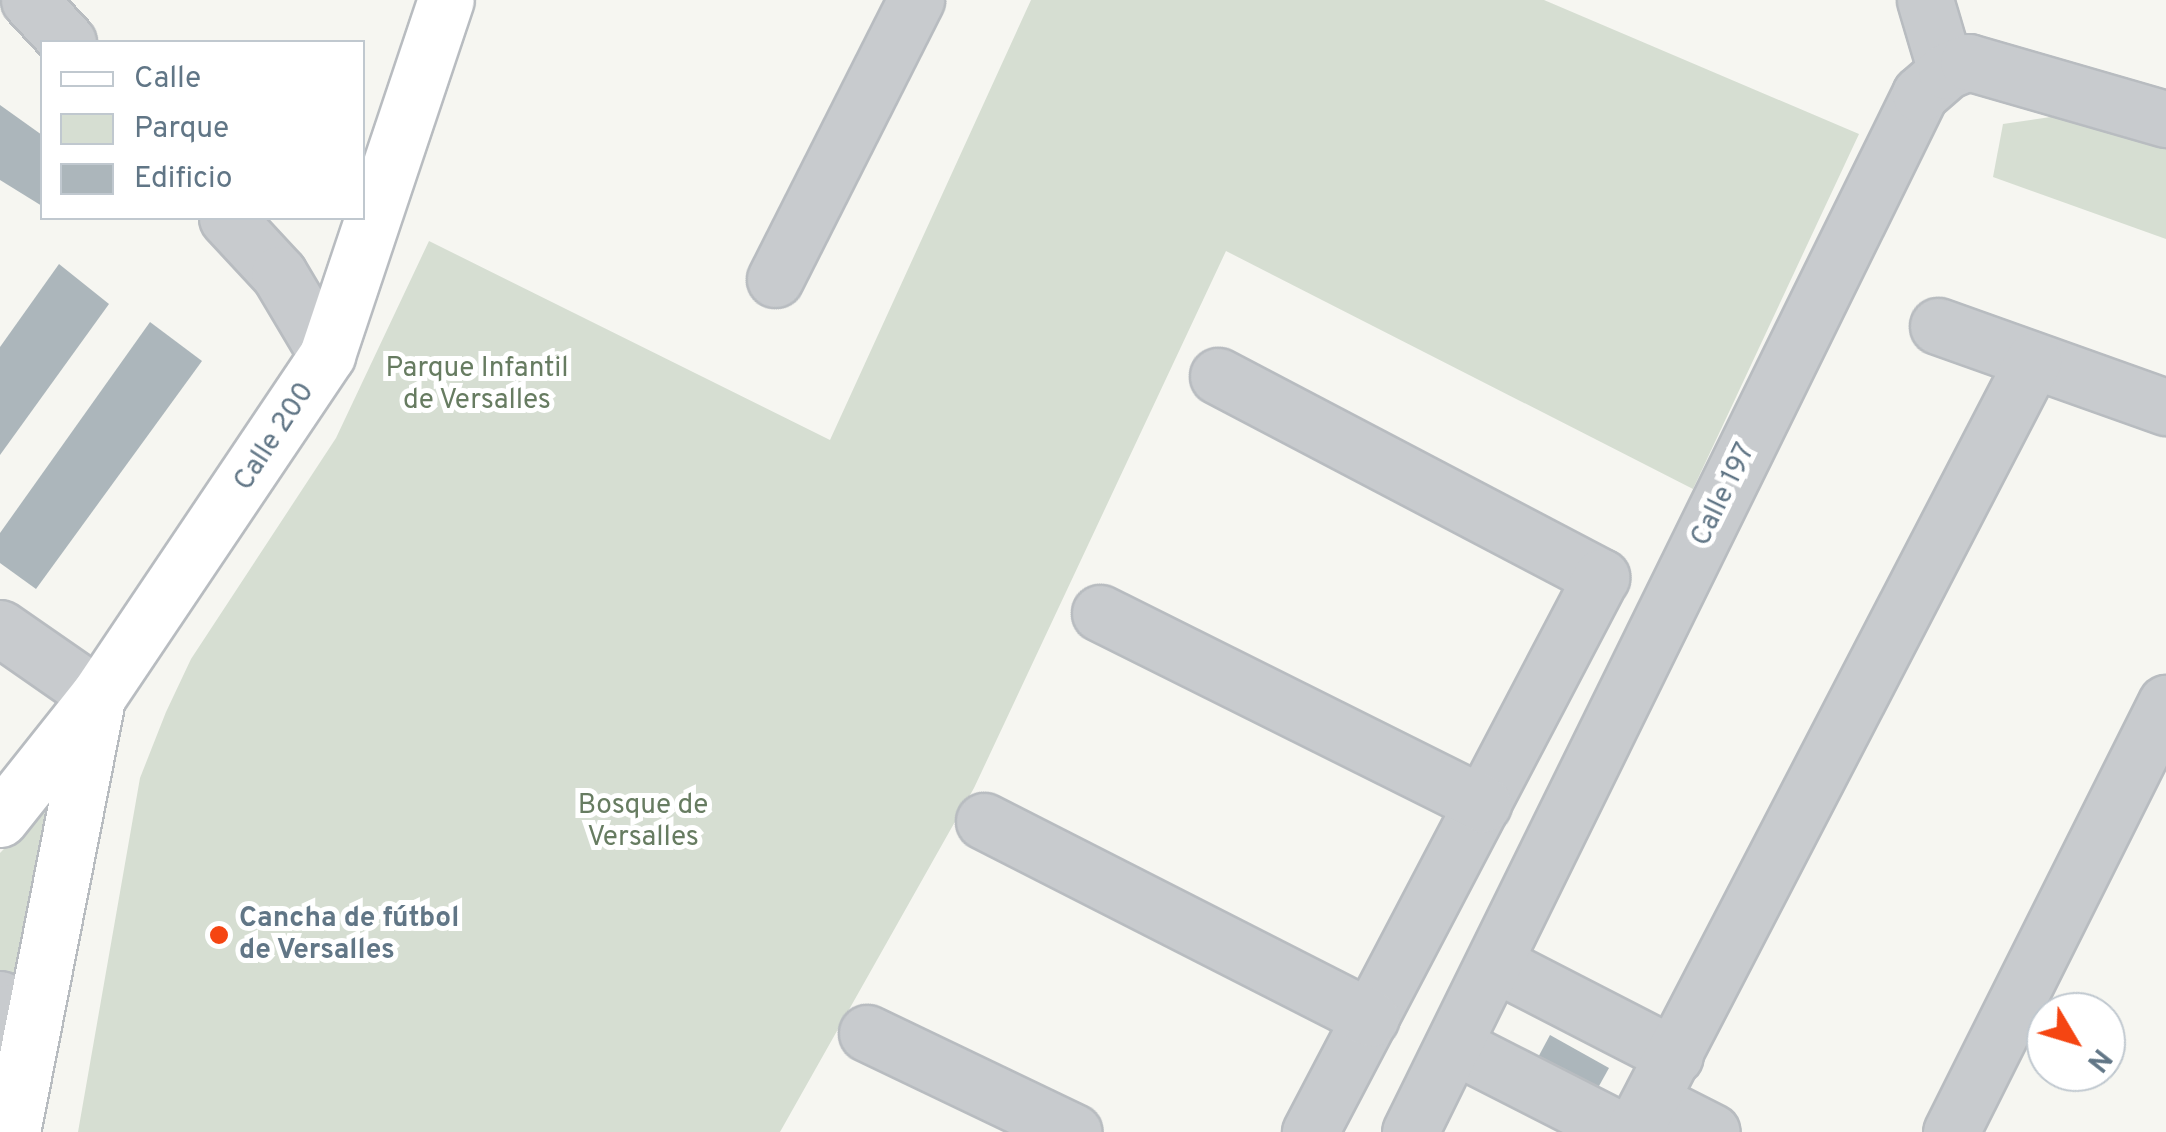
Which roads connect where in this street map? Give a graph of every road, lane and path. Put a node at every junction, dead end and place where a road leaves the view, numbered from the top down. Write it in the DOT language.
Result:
graph roads {
  1 [pos="29,0"];
  2 [pos="446,0"];
  3 [pos="916,0"];
  4 [pos="1925,0"];
  5 [pos="66,40"];
  6 [pos="1946,71"];
  7 [pos="2166,118"];
  8 [pos="229,220"];
  9 [pos="774,279"];
  10 [pos="1938,326"];
  11 [pos="327,355"];
  12 [pos="2033,361"];
  13 [pos="1218,376"];
  14 [pos="2166,407"];
  15 [pos="1100,612"];
  16 [pos="0,628"];
  17 [pos="98,696"];
  18 [pos="2166,703"];
  19 [pos="1482,804"];
  20 [pos="0,819"];
  21 [pos="984,820"];
  22 [pos="1496,964"];
  23 [pos="0,999"];
  24 [pos="1371,1018"];
  25 [pos="868,1033"];
  26 [pos="1455,1046"];
  27 [pos="1646,1105"];
  28 [pos="1322,1111"];
  29 [pos="1410,1131"];
  30 [pos="4,1132"];
  31 [pos="12,1132"];
  32 [pos="1074,1132"];
  33 [pos="1712,1132"];
  34 [pos="1951,1132"];
  1 -- 5 [label="street"];
  2 -- 11 [label="main road, Calle 200"];
  3 -- 9 [label="street"];
  4 -- 6 [label="street"];
  6 -- 7 [label="street"];
  6 -- 22 [label="street, Calle 197"];
  8 -- 11 [label="street"];
  10 -- 12 [label="street"];
  11 -- 17 [label="main road, Calle 200"];
  12 -- 14 [label="street"];
  12 -- 27 [label="street"];
  13 -- 19 [label="street"];
  15 -- 19 [label="street"];
  16 -- 17 [label="street"];
  17 -- 20 [label="main road, Calle 200"];
  17 -- 31 [label="main road"];
  18 -- 34 [label="street"];
  19 -- 24 [label="street"];
  21 -- 24 [label="street"];
  22 -- 26 [label="street, Calle 197"];
  22 -- 27 [label="street"];
  23 -- 30 [label="street"];
  24 -- 28 [label="street"];
  25 -- 32 [label="street"];
  26 -- 27 [label="street"];
  26 -- 29 [label="street, Calle 197"];
  27 -- 33 [label="street"];
  28 -- 29 [label="street"];
}
